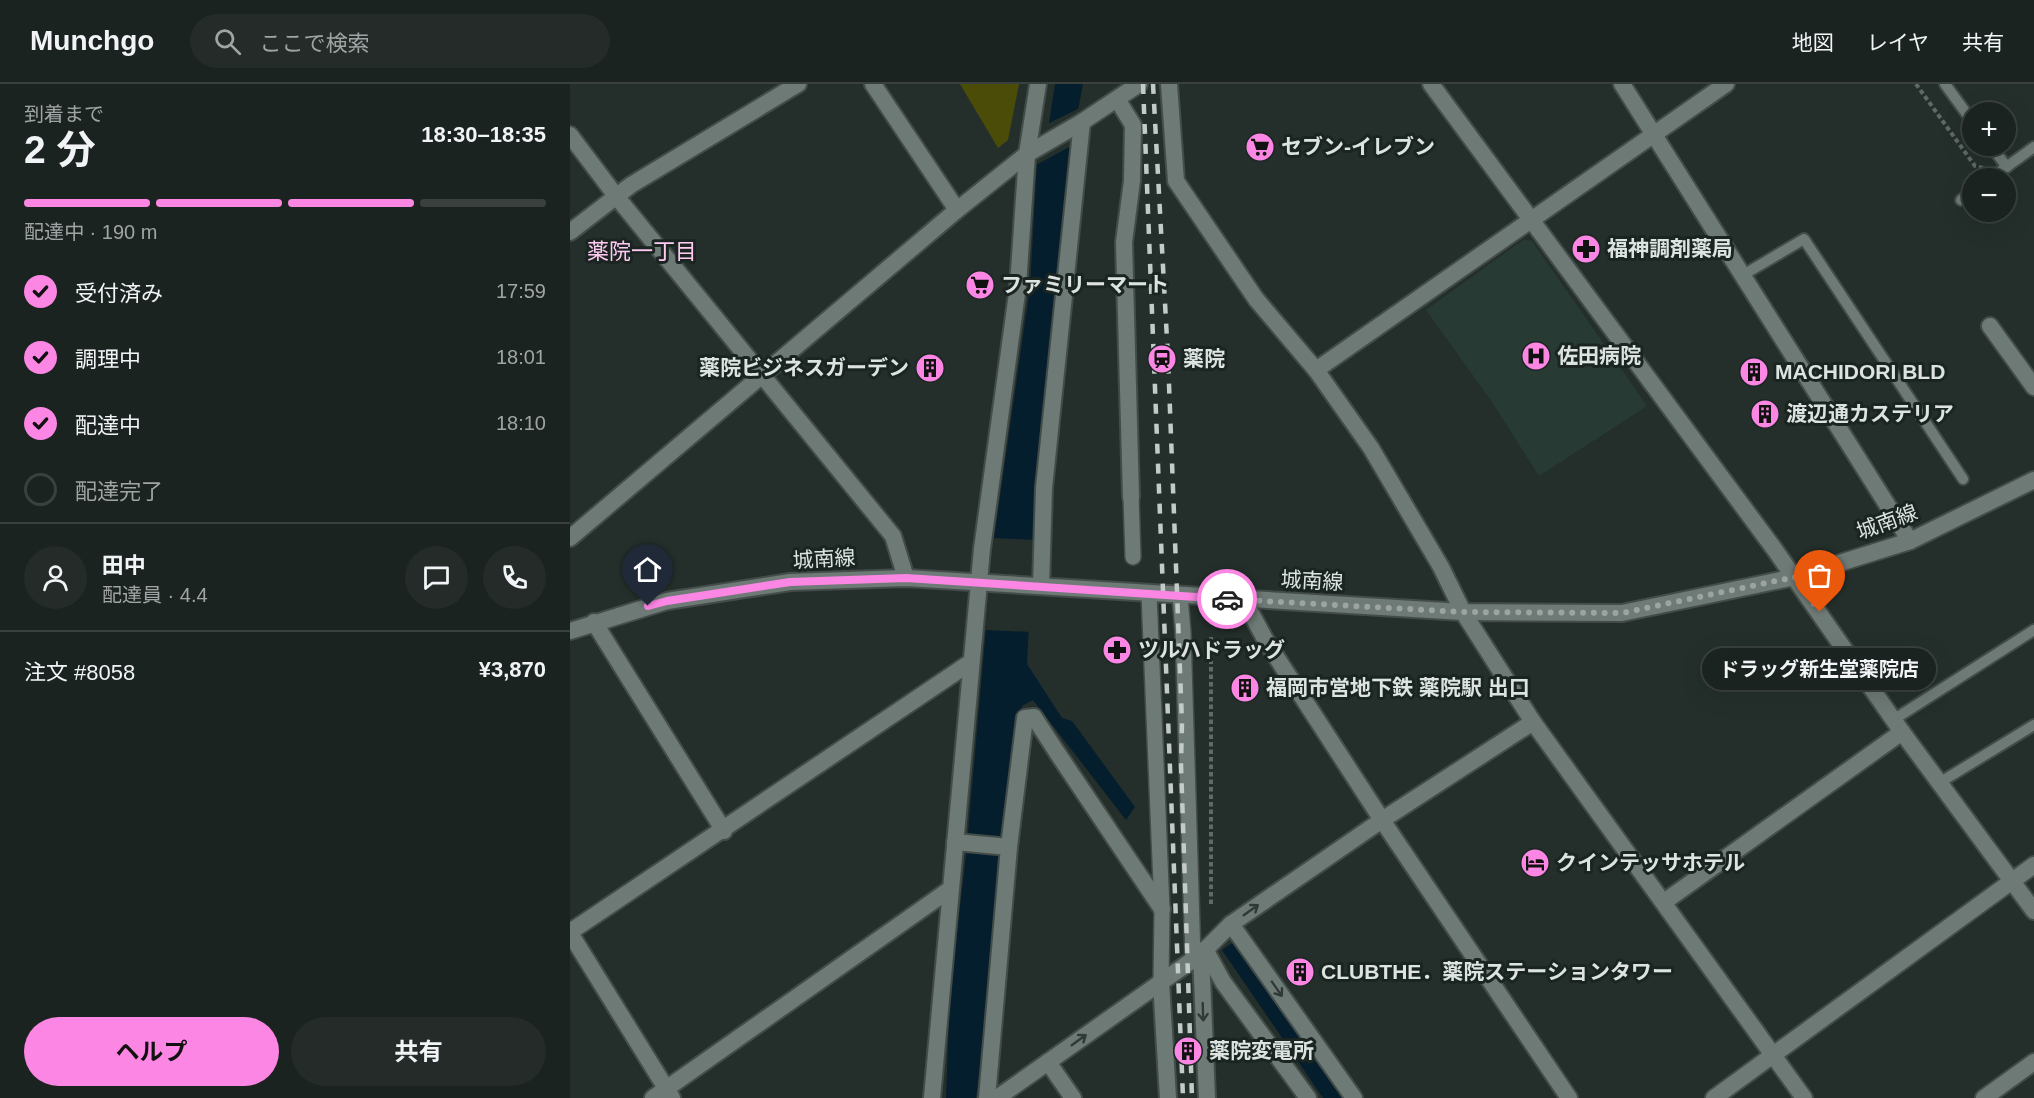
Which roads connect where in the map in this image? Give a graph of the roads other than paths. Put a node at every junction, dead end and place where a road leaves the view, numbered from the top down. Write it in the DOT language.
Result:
graph roads {
  1 [pos="798,84"];
  2 [pos="873,84"];
  3 [pos="1038,84"];
  4 [pos="1139,84"];
  5 [pos="1169,84"];
  6 [pos="1431,84"];
  7 [pos="1622,84"];
  8 [pos="1726,84"];
  9 [pos="1945,84"];
  10 [pos="1116,99"];
  11 [pos="1962,107"];
  12 [pos="1081,123"];
  13 [pos="570,135"];
  14 [pos="1654,135"];
  15 [pos="2034,147"];
  16 [pos="1033,150"];
  17 [pos="1999,156"];
  18 [pos="2004,163"];
  19 [pos="2000,168"];
  20 [pos="616,196"];
  21 [pos="957,210"];
  22 [pos="1533,219"];
  23 [pos="570,232"];
  24 [pos="1743,275"];
  25 [pos="1990,326"];
  26 [pos="1316,370"];
  27 [pos="763,375"];
  28 [pos="2034,387"];
  29 [pos="1963,479"];
  30 [pos="2034,480"];
  31 [pos="1131,497"];
  32 [pos="570,538"];
  33 [pos="1910,540"];
  34 [pos="1133,557"];
  35 [pos="1795,577"];
  36 [pos="906,578"];
  37 [pos="984,581"];
  38 [pos="1037,585"];
  39 [pos="1149,594"];
  40 [pos="1180,596"];
  41 [pos="1244,600"];
  42 [pos="1463,612"];
  43 [pos="594,622"];
  44 [pos="2034,630"];
  45 [pos="570,631"];
  46 [pos="971,662"];
  47 [pos="1533,722"];
  48 [pos="1898,726"];
  49 [pos="2034,726"];
  50 [pos="1939,783"];
  51 [pos="1382,820"];
  52 [pos="724,831"];
  53 [pos="960,842"];
  54 [pos="1006,846"];
  55 [pos="2034,865"];
  56 [pos="2011,882"];
  57 [pos="949,890"];
  58 [pos="1664,902"];
  59 [pos="1162,909"];
  60 [pos="2034,911"];
  61 [pos="1232,924"];
  62 [pos="570,933"];
  63 [pos="1200,954"];
  64 [pos="1161,982"];
  65 [pos="1774,1055"];
  66 [pos="1048,1062"];
  67 [pos="2034,1062"];
  68 [pos="664,1095"];
  69 [pos="932,1098"];
  70 [pos="987,1098"];
  71 [pos="997,1098"];
  72 [pos="1073,1098"];
  73 [pos="1168,1098"];
  74 [pos="1207,1098"];
  75 [pos="1308,1098"];
  76 [pos="1354,1098"];
  77 [pos="1569,1098"];
  78 [pos="1714,1098"];
  79 [pos="1804,1098"];
  80 [pos="1984,1098"];
  1 -- 20 [label="street"];
  2 -- 21 [label="street"];
  3 -- 16 [label="street"];
  4 -- 10 [label="street"];
  5 -- 26 [label="street"];
  6 -- 22 [label="street"];
  7 -- 14 [label="street"];
  8 -- 14 [label="street"];
  9 -- 11 [label="lane"];
  10 -- 12 [label="street"];
  10 -- 31 [label="street"];
  12 -- 16 [label="street"];
  12 -- 38 [label="street"];
  13 -- 20 [label="street"];
  14 -- 22 [label="street"];
  14 -- 24 [label="street"];
  15 -- 18 [label="lane"];
  16 -- 21 [label="street"];
  16 -- 37 [label="street"];
  17 -- 18 [label="lane"];
  18 -- 19 [label="lane"];
  20 -- 23 [label="street"];
  20 -- 27 [label="street"];
  21 -- 27 [label="street"];
  22 -- 26 [label="street"];
  22 -- 35 [label="street"];
  24 -- 29 [label="lane"];
  24 -- 33 [label="street"];
  25 -- 28 [label="street"];
  26 -- 42 [label="street"];
  27 -- 32 [label="street"];
  27 -- 36 [label="street"];
  30 -- 33 [label="street, 城南線"];
  31 -- 34 [label="street"];
  33 -- 35 [label="street, 城南線"];
  35 -- 42 [label="street, 城南線"];
  35 -- 48 [label="street"];
  36 -- 37 [label="street, 城南線"];
  36 -- 43 [label="street, 城南線"];
  37 -- 38 [label="street, 城南線"];
  37 -- 46 [label="street"];
  38 -- 39 [label="street, 城南線"];
  39 -- 40 [label="street, 城南線"];
  39 -- 59 [label="street"];
  40 -- 41 [label="street, 城南線"];
  40 -- 63 [label="street"];
  41 -- 42 [label="street, 城南線"];
  41 -- 51 [label="street"];
  42 -- 47 [label="street"];
  43 -- 45 [label="street, 城南線"];
  43 -- 52 [label="street"];
  44 -- 48 [label="lane"];
  46 -- 52 [label="street"];
  46 -- 53 [label="street"];
  47 -- 51 [label="street"];
  47 -- 58 [label="street"];
  48 -- 50 [label="street"];
  48 -- 58 [label="street"];
  49 -- 50 [label="lane"];
  50 -- 56 [label="street"];
  61 -- 51 [label="street, one-way"];
  51 -- 77 [label="street"];
  52 -- 62 [label="street"];
  53 -- 54 [label="street"];
  53 -- 57 [label="street"];
  54 -- 59 [label="street"];
  54 -- 70 [label="street"];
  55 -- 56 [label="street"];
  56 -- 60 [label="street"];
  56 -- 65 [label="street"];
  57 -- 68 [label="street"];
  57 -- 69 [label="street"];
  58 -- 65 [label="street"];
  59 -- 64 [label="street"];
  61 -- 63 [label="street"];
  61 -- 76 [label="street, one-way"];
  62 -- 68 [label="street"];
  63 -- 64 [label="street"];
  63 -- 74 [label="street, one-way"];
  63 -- 75 [label="street"];
  66 -- 64 [label="street, one-way"];
  64 -- 73 [label="street"];
  65 -- 78 [label="street"];
  65 -- 79 [label="street"];
  66 -- 71 [label="street"];
  66 -- 72 [label="street"];
  67 -- 80 [label="street"];
}
